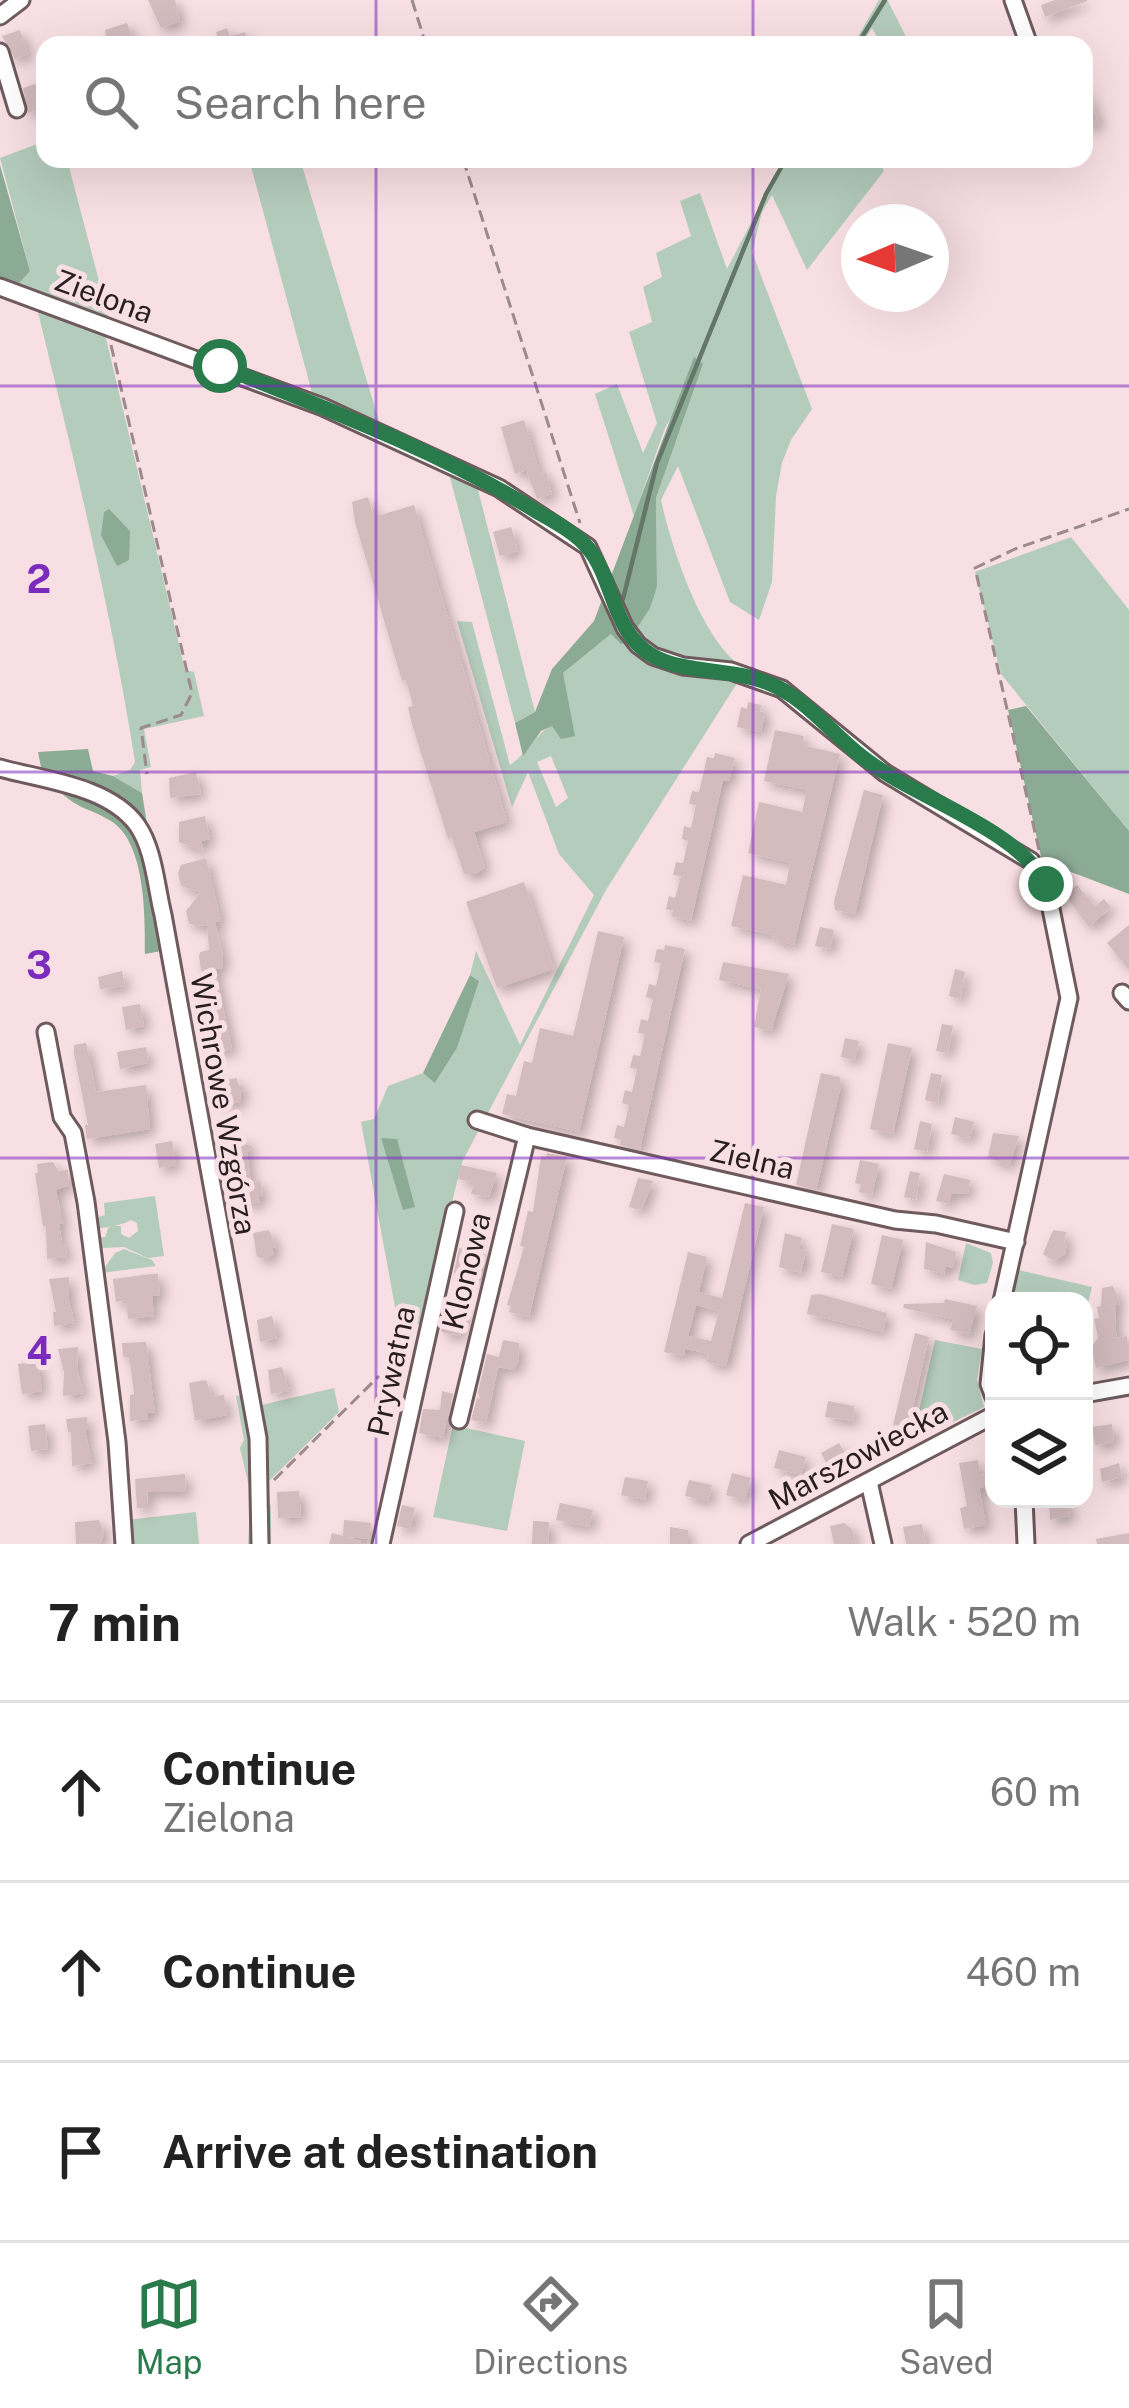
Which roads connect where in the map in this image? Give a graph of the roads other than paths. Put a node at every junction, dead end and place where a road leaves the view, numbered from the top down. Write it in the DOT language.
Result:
graph roads {
  1 [pos="21,0"];
  2 [pos="1013,0"];
  3 [pos="0,16"];
  4 [pos="1026,36"];
  5 [pos="0,52"];
  6 [pos="16,109"];
  7 [pos="0,286"];
  8 [pos="0,768"];
  9 [pos="46,1032"];
  10 [pos="477,1120"];
  11 [pos="527,1136"];
  12 [pos="455,1211"];
  13 [pos="1016,1242"];
  14 [pos="1004,1292"];
  15 [pos="1129,1386"];
  16 [pos="1093,1392"];
  17 [pos="459,1420"];
  18 [pos="985,1420"];
  19 [pos="868,1482"];
  20 [pos="1024,1508"];
  21 [pos="124,1544"];
  22 [pos="260,1544"];
  23 [pos="381,1544"];
  24 [pos="749,1544"];
  25 [pos="884,1544"];
  26 [pos="1026,1544"];
  1 -- 3 [label="street"];
  2 -- 4 [label="street"];
  5 -- 6 [label="street"];
  7 -- 13 [label="street, Zielona"];
  8 -- 22 [label="street, Wichrowe Wzgórza"];
  9 -- 21 [label="street"];
  10 -- 11 [label="street, Zielna"];
  11 -- 13 [label="street, Zielna"];
  11 -- 17 [label="street, Klonowa"];
  12 -- 23 [label="street, Prywatna"];
  13 -- 14 [label="street"];
  15 -- 16 [label="street"];
  18 -- 19 [label="street, Marszowiecka"];
  19 -- 24 [label="street, Marszowiecka"];
  19 -- 25 [label="street"];
  20 -- 26 [label="street"];
}
